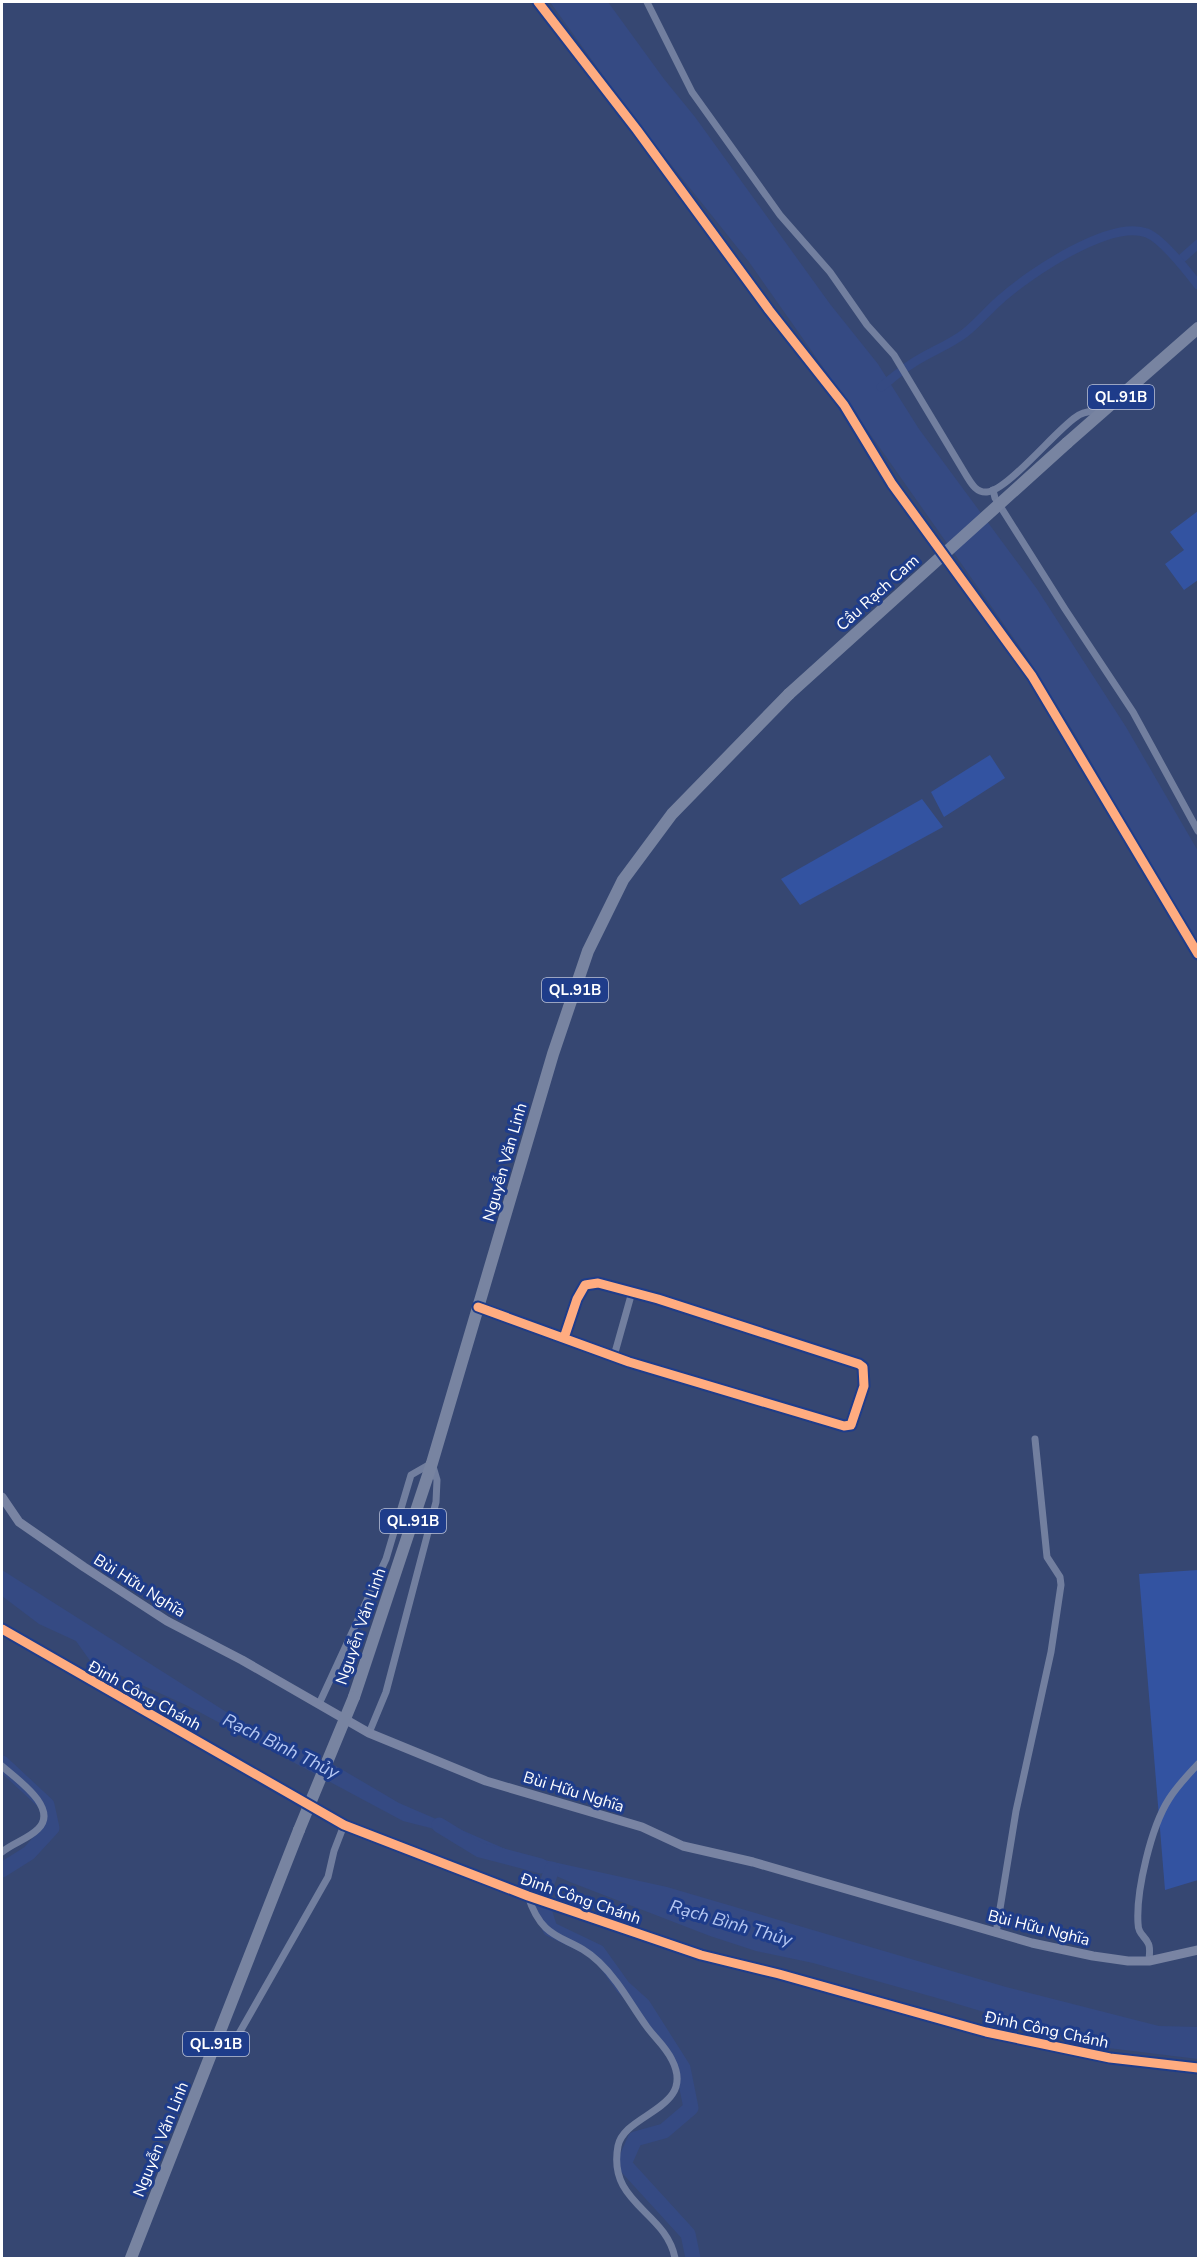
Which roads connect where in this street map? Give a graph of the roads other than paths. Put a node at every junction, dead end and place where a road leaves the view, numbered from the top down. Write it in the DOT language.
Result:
graph roads {
  1 [pos="538,2"];
  2 [pos="646,2"];
  3 [pos="1198,328"];
  4 [pos="1108,409"];
  5 [pos="993,490"];
  6 [pos="789,694"];
  7 [pos="1198,831"];
  8 [pos="1198,954"];
  9 [pos="632,1292"];
  10 [pos="478,1307"];
  11 [pos="564,1338"];
  12 [pos="614,1356"];
  13 [pos="1035,1439"];
  14 [pos="432,1463"];
  15 [pos="2,1497"];
  16 [pos="2,1629"];
  17 [pos="319,1704"];
  18 [pos="369,1732"];
  19 [pos="1198,1764"];
  20 [pos="2,1766"];
  21 [pos="345,1825"];
  22 [pos="2,1851"];
  23 [pos="532,1898"];
  24 [pos="996,1933"];
  25 [pos="1198,1950"];
  26 [pos="1149,1961"];
  27 [pos="212,2054"];
  28 [pos="1198,2068"];
  29 [pos="131,2259"];
  30 [pos="675,2259"];
  1 -- 8 [label="street"];
  2 -- 5 [label="street"];
  3 -- 4 [label="highway, QL.91B"];
  4 -- 5 [label="street"];
  4 -- 6 [label="highway, Cầu Rạch Cam / QL.91B, bridge"];
  5 -- 7 [label="street"];
  6 -- 10 [label="highway, Nguyễn Văn Linh / QL.91B"];
  9 -- 11 [label="street"];
  9 -- 12 [label="street"];
  9 -- 12 [label="street"];
  10 -- 11 [label="street"];
  10 -- 14 [label="highway, Nguyễn Văn Linh / QL.91B"];
  11 -- 12 [label="street"];
  13 -- 24 [label="street"];
  14 -- 17 [label="street"];
  14 -- 18 [label="street"];
  14 -- 27 [label="highway, Nguyễn Văn Linh / QL.91B, bridge"];
  15 -- 17 [label="main road, Bùi Hữu Nghĩa"];
  16 -- 21 [label="street, Đinh Công Chánh"];
  17 -- 18 [label="main road, Bùi Hữu Nghĩa"];
  18 -- 24 [label="main road, Bùi Hữu Nghĩa"];
  19 -- 26 [label="street"];
  20 -- 22 [label="street"];
  21 -- 23 [label="street, Đinh Công Chánh"];
  21 -- 27 [label="street"];
  23 -- 28 [label="street, Đinh Công Chánh"];
  23 -- 30 [label="street"];
  24 -- 26 [label="main road, Bùi Hữu Nghĩa"];
  25 -- 26 [label="main road, Bùi Hữu Nghĩa"];
  27 -- 29 [label="highway, Nguyễn Văn Linh / QL.91B"];
}
